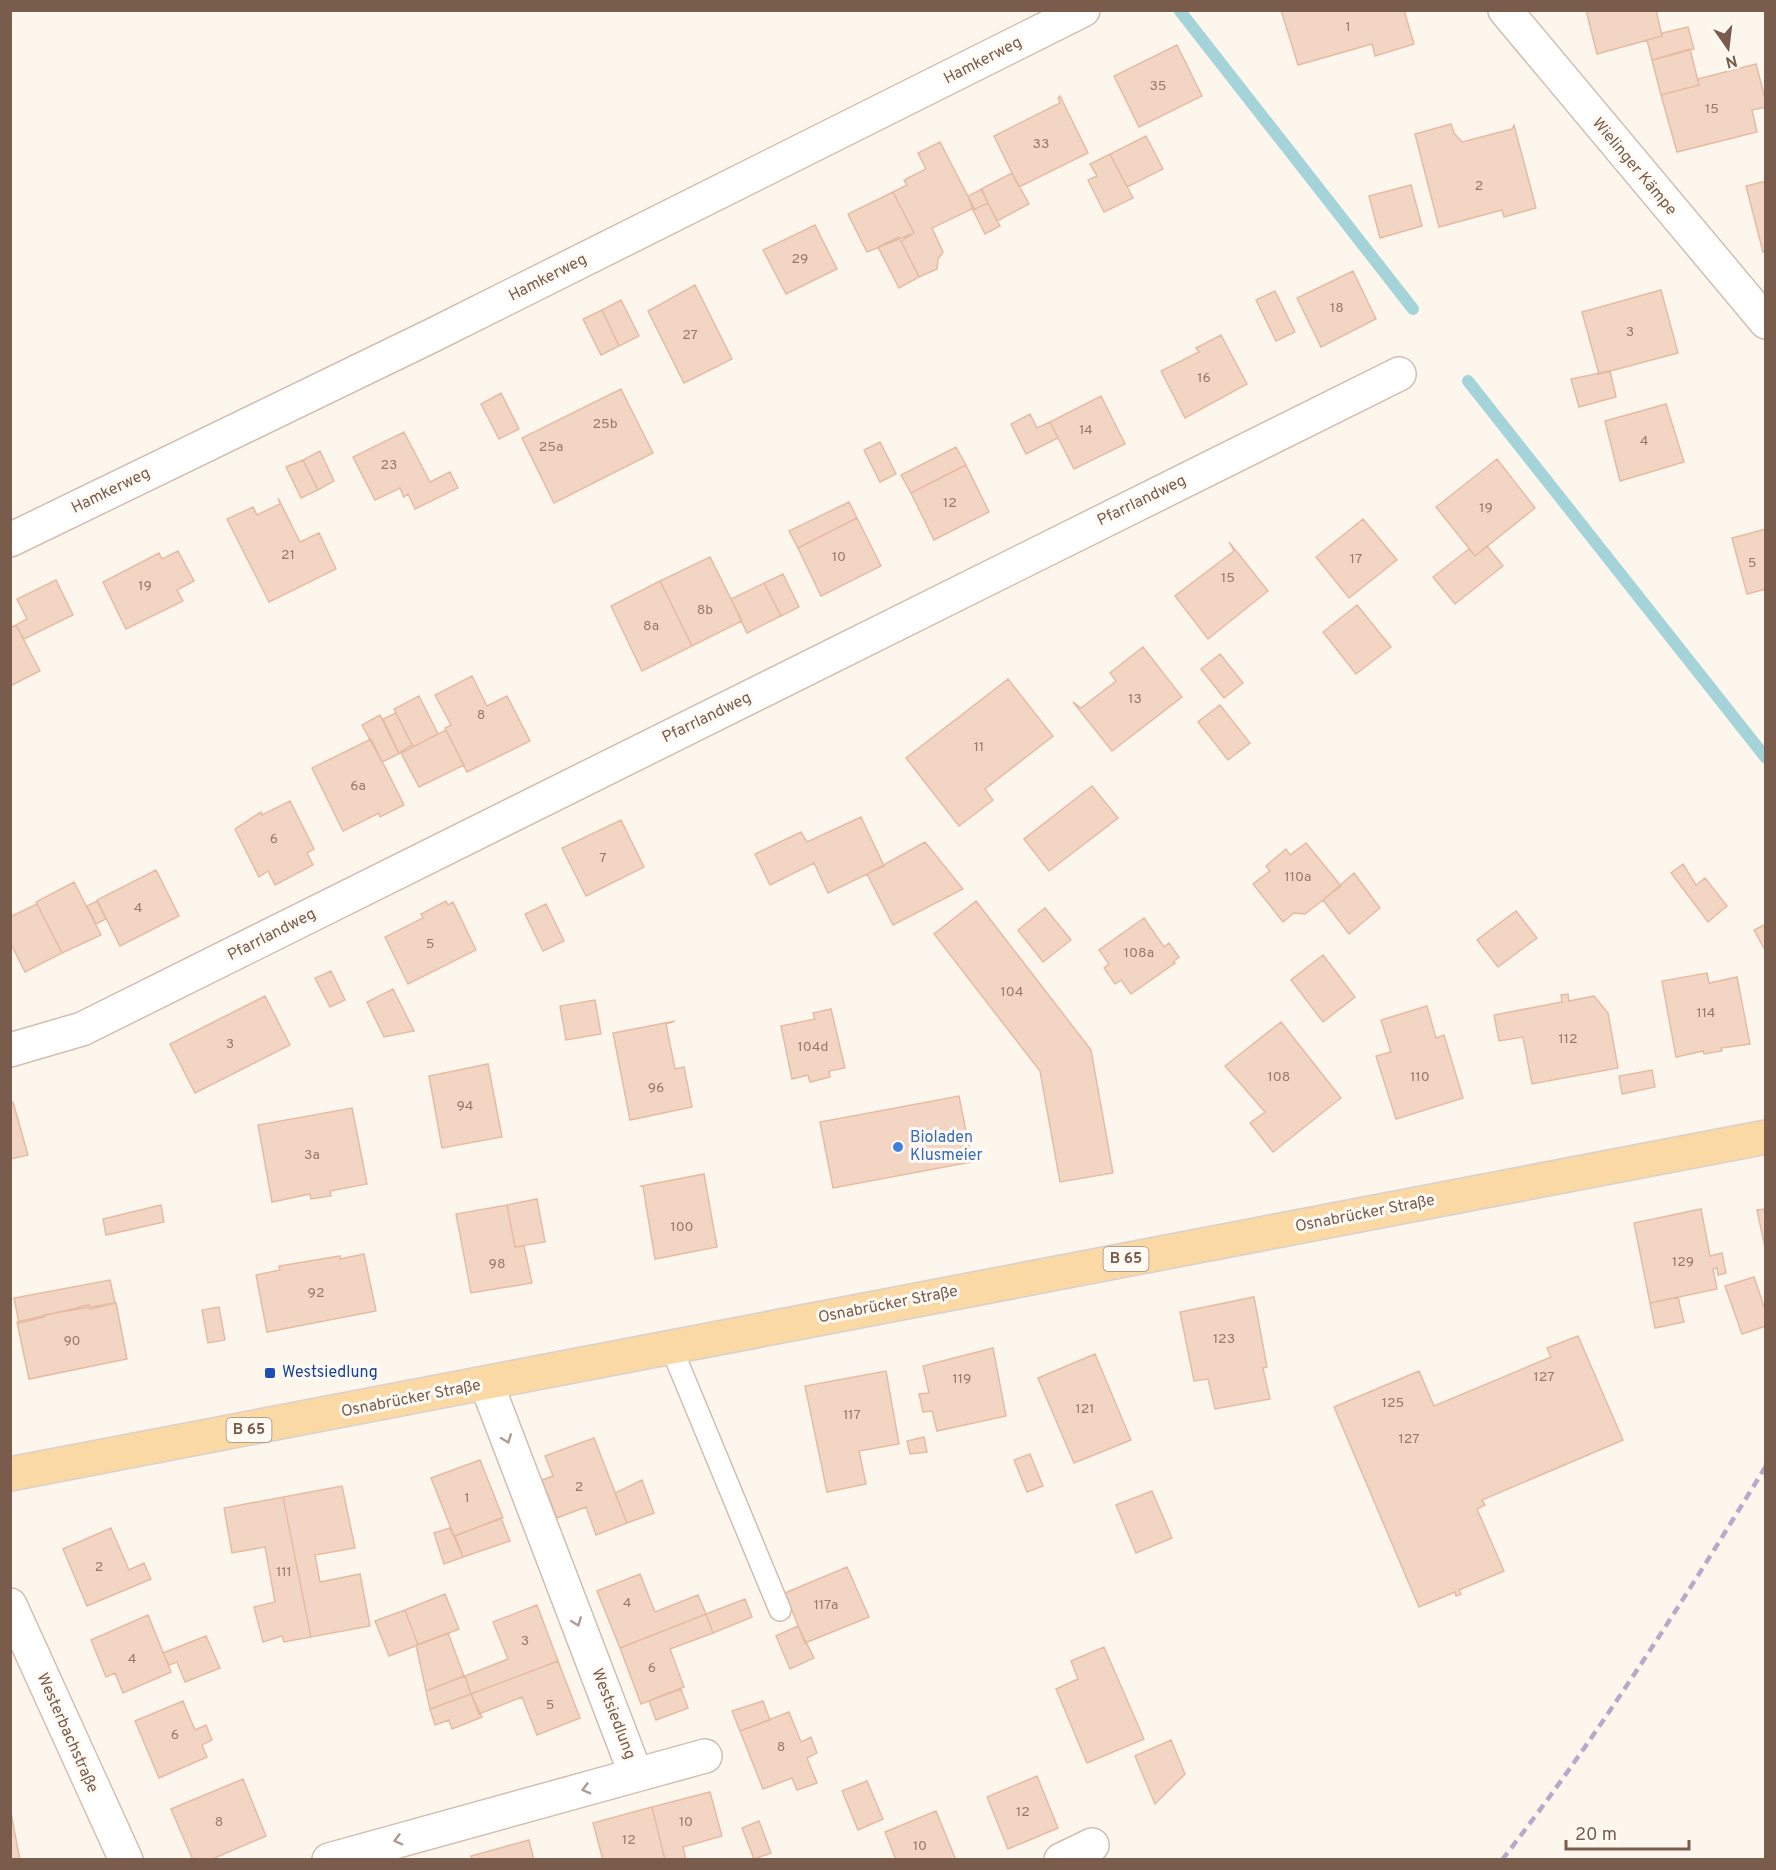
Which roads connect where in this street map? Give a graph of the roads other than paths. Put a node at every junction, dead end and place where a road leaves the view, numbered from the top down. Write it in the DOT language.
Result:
graph roads {
  1 [pos="1083,10"];
  2 [pos="1505,10"];
  3 [pos="1766,322"];
  4 [pos="1399,374"];
  5 [pos="10,540"];
  6 [pos="10,1050"];
  7 [pos="1766,1137"];
  8 [pos="671,1347"];
  9 [pos="486,1385"];
  10 [pos="10,1474"];
  11 [pos="10,1605"];
  12 [pos="780,1610"];
  13 [pos="705,1756"];
  14 [pos="636,1775"];
  15 [pos="1092,1845"];
  16 [pos="126,1860"];
  17 [pos="328,1860"];
  18 [pos="1061,1860"];
  1 -- 5 [label="street, Hamkerweg"];
  2 -- 3 [label="street, Wielinger Kämpe"];
  4 -- 6 [label="street, Pfarrlandweg"];
  7 -- 8 [label="main road, Osnabrücker Straße / B 65"];
  8 -- 9 [label="main road, Osnabrücker Straße / B 65"];
  8 -- 12 [label="lane"];
  9 -- 10 [label="main road, Osnabrücker Straße / B 65"];
  9 -- 14 [label="street, Westsiedlung, one-way"];
  11 -- 16 [label="street, Westerbachstraße"];
  13 -- 14 [label="street, Westsiedlung"];
  14 -- 17 [label="street, Westsiedlung, one-way"];
  15 -- 18 [label="street"];
}
